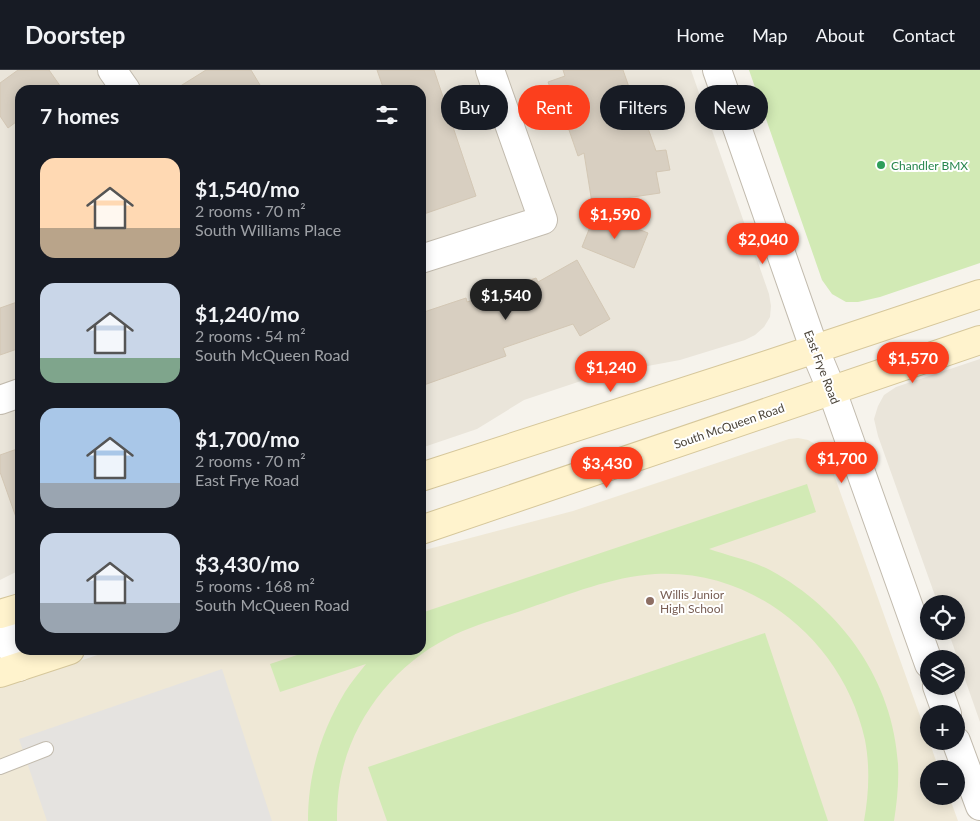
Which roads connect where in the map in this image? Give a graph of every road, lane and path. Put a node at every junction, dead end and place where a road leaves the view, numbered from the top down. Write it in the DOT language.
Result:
graph roads {
  1 [pos="112,70"];
  2 [pos="490,70"];
  3 [pos="717,70"];
  4 [pos="122,85"];
  5 [pos="426,257"];
  6 [pos="980,294"];
  7 [pos="980,340"];
  8 [pos="814,348"];
  9 [pos="832,391"];
  10 [pos="15,396"];
  11 [pos="0,400"];
  12 [pos="426,475"];
  13 [pos="426,528"];
  14 [pos="15,610"];
  15 [pos="0,616"];
  16 [pos="924,650"];
  17 [pos="55,655"];
  18 [pos="10,670"];
  19 [pos="46,749"];
  20 [pos="960,750"];
  21 [pos="0,767"];
  22 [pos="980,806"];
  1 -- 4 [label="street"];
  2 -- 5 [label="street"];
  3 -- 8 [label="street, East Frye Road"];
  6 -- 8 [label="main road"];
  7 -- 9 [label="main road, South McQueen Road"];
  8 -- 9 [label="street, East Frye Road"];
  8 -- 12 [label="main road"];
  9 -- 13 [label="main road, South McQueen Road"];
  9 -- 16 [label="street, East Frye Road"];
  10 -- 11 [label="street"];
  14 -- 15 [label="main road"];
  15 -- 18 [label="street"];
  17 -- 18 [label="main road"];
  19 -- 21 [label="lane"];
  20 -- 22 [label="street"];
}
